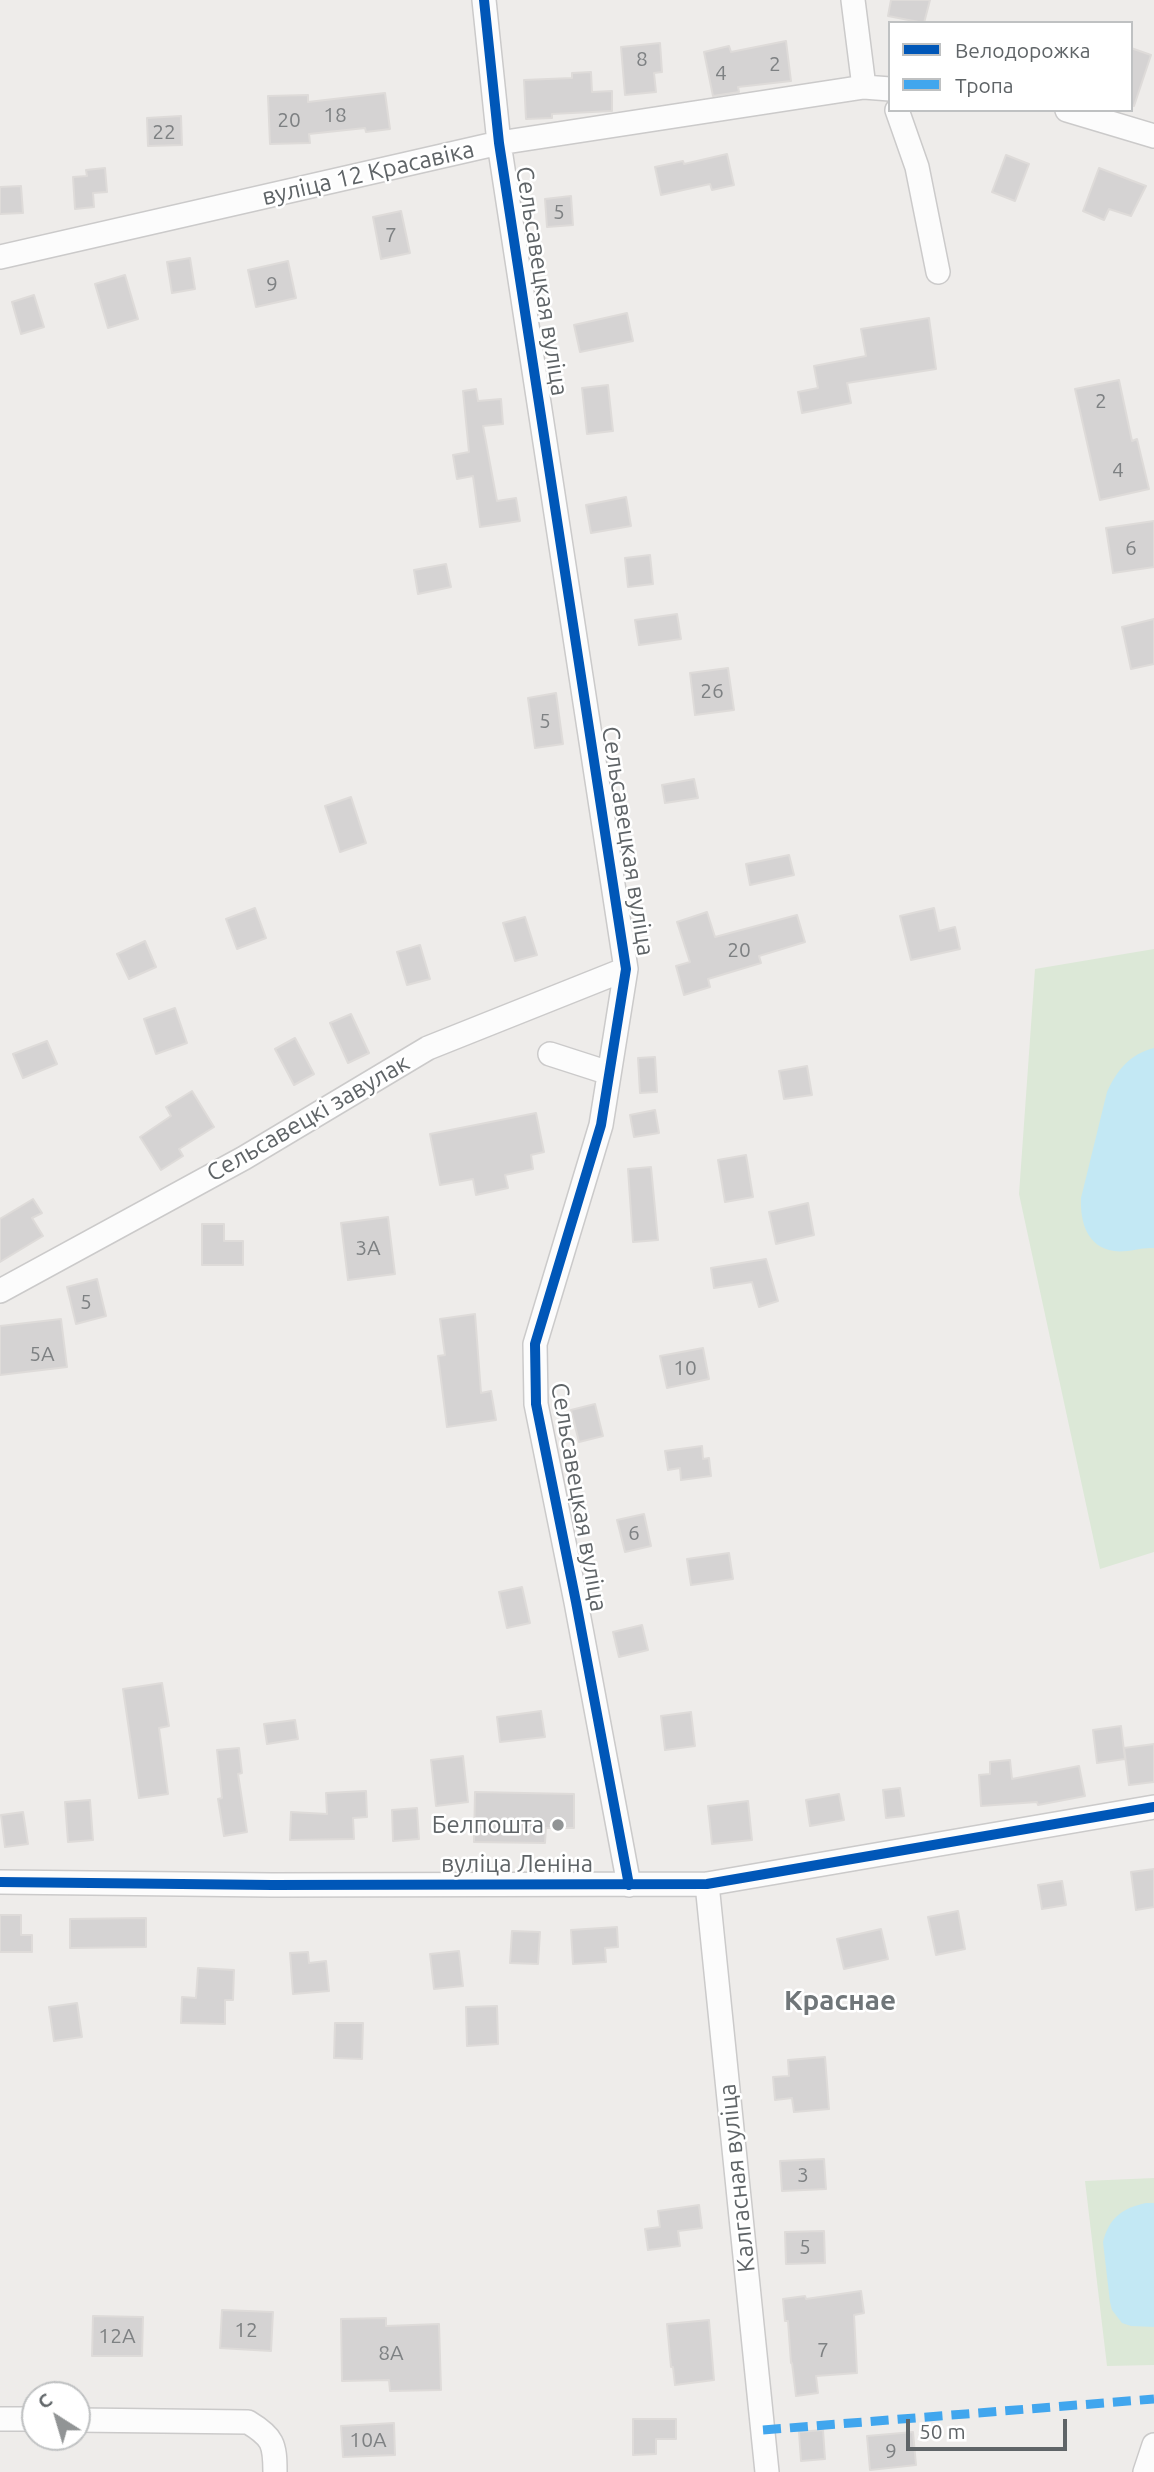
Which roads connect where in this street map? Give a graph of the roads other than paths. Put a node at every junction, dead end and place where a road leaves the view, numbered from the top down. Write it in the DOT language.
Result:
graph roads {
  1 [pos="484,0"];
  2 [pos="853,0"];
  3 [pos="864,87"];
  4 [pos="888,89"];
  5 [pos="898,112"];
  6 [pos="1075,112"];
  7 [pos="1154,136"];
  8 [pos="499,143"];
  9 [pos="0,257"];
  10 [pos="937,272"];
  11 [pos="626,969"];
  12 [pos="550,1054"];
  13 [pos="609,1073"];
  14 [pos="0,1291"];
  15 [pos="1154,1807"];
  16 [pos="0,1882"];
  17 [pos="707,1884"];
  18 [pos="629,1885"];
  19 [pos="0,2419"];
  20 [pos="21,2420"];
  21 [pos="91,2420"];
  22 [pos="1154,2445"];
  23 [pos="275,2472"];
  24 [pos="767,2472"];
  25 [pos="1146,2472"];
  1 -- 8 [label="street, Сельсавецкая вуліца"];
  2 -- 3 [label="street"];
  3 -- 4 [label="street, вуліца 12 Красавіка"];
  3 -- 8 [label="street, вуліца 12 Красавіка"];
  5 -- 10 [label="street"];
  6 -- 7 [label="street"];
  8 -- 9 [label="street, вуліца 12 Красавіка"];
  8 -- 11 [label="street, Сельсавецкая вуліца"];
  11 -- 13 [label="street, Сельсавецкая вуліца"];
  11 -- 14 [label="street, Сельсавецкі завулак"];
  12 -- 13 [label="street"];
  13 -- 18 [label="street, Сельсавецкая вуліца"];
  15 -- 17 [label="street, вуліца Леніна"];
  16 -- 18 [label="street, вуліца Леніна"];
  17 -- 18 [label="street, вуліца Леніна"];
  17 -- 24 [label="street, Калгасная вуліца"];
  19 -- 20 [label="street"];
  21 -- 23 [label="street"];
  22 -- 25 [label="street"];
}
